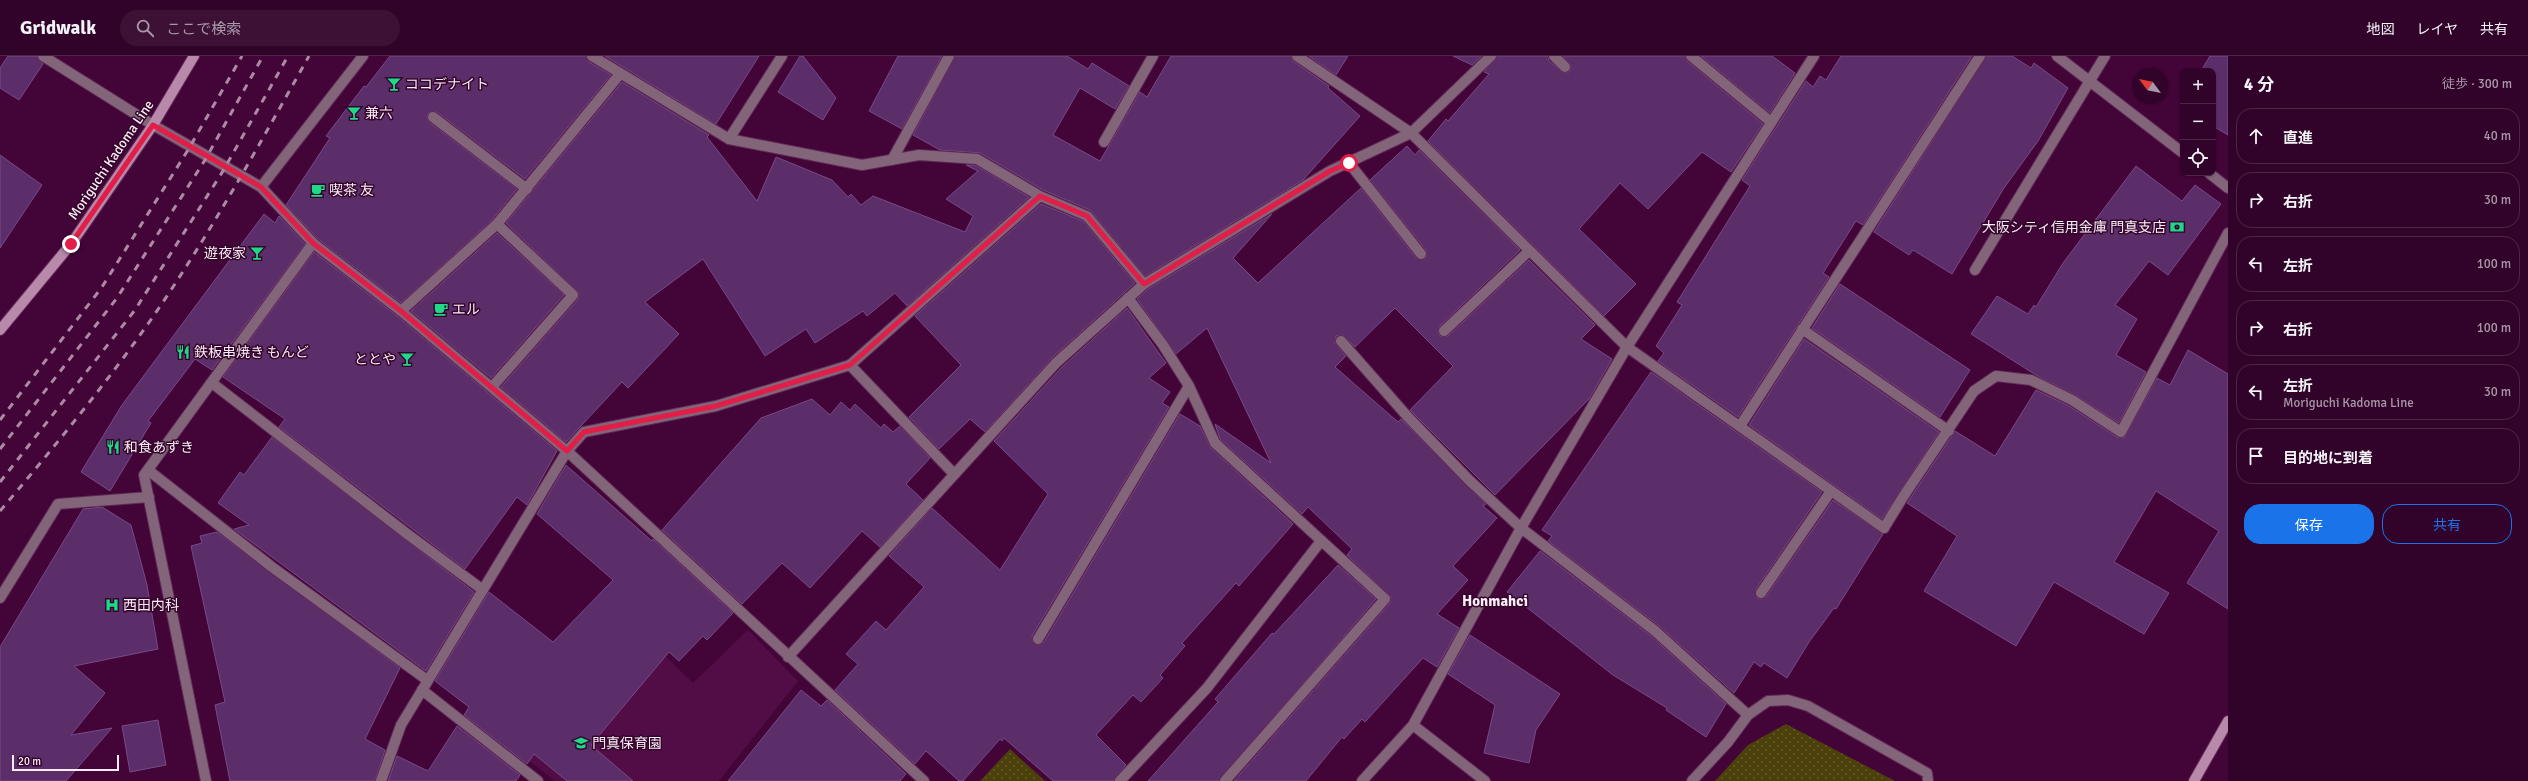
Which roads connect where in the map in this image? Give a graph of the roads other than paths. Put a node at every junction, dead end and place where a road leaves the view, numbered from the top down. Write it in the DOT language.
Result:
graph roads {
  1 [pos="43,56"];
  2 [pos="194,56"];
  3 [pos="363,56"];
  4 [pos="592,56"];
  5 [pos="782,56"];
  6 [pos="949,56"];
  7 [pos="1152,56"];
  8 [pos="1297,56"];
  9 [pos="1491,56"];
  10 [pos="1554,56"];
  11 [pos="1691,56"];
  12 [pos="1814,56"];
  13 [pos="1980,56"];
  14 [pos="2057,56"];
  15 [pos="2105,56"];
  16 [pos="1565,66"];
  17 [pos="620,74"];
  18 [pos="2090,83"];
  19 [pos="433,117"];
  20 [pos="1771,122"];
  21 [pos="153,125"];
  22 [pos="1411,133"];
  23 [pos="729,139"];
  24 [pos="1104,142"];
  25 [pos="2180,151"];
  26 [pos="892,160"];
  27 [pos="1349,163"];
  28 [pos="2213,176"];
  29 [pos="261,187"];
  30 [pos="2228,188"];
  31 [pos="527,190"];
  32 [pos="1040,196"];
  33 [pos="497,224"];
  34 [pos="2228,233"];
  35 [pos="313,243"];
  36 [pos="1529,251"];
  37 [pos="1421,254"];
  38 [pos="1975,270"];
  39 [pos="1144,284"];
  40 [pos="1128,298"];
  41 [pos="401,311"];
  42 [pos="1802,329"];
  43 [pos="0,330"];
  44 [pos="1444,331"];
  45 [pos="1341,341"];
  46 [pos="1627,347"];
  47 [pos="850,365"];
  48 [pos="212,383"];
  49 [pos="1189,386"];
  50 [pos="492,387"];
  51 [pos="1740,426"];
  52 [pos="1949,431"];
  53 [pos="567,451"];
  54 [pos="148,470"];
  55 [pos="954,474"];
  56 [pos="1831,491"];
  57 [pos="148,497"];
  58 [pos="1521,528"];
  59 [pos="1322,541"];
  60 [pos="483,590"];
  61 [pos="1761,593"];
  62 [pos="0,598"];
  63 [pos="1038,639"];
  64 [pos="788,657"];
  65 [pos="428,680"];
  66 [pos="422,690"];
  67 [pos="1748,715"];
  68 [pos="2228,721"];
  69 [pos="1413,725"];
  70 [pos="206,781"];
  71 [pos="381,781"];
  72 [pos="538,781"];
  73 [pos="924,781"];
  74 [pos="1120,781"];
  75 [pos="1225,781"];
  76 [pos="1362,781"];
  77 [pos="1485,781"];
  78 [pos="1692,781"];
  79 [pos="1928,781"];
  80 [pos="2194,781"];
  1 -- 21 [label="street"];
  2 -- 21 [label="main road, Moriguchi Kadoma Line"];
  3 -- 29 [label="street"];
  4 -- 17 [label="street"];
  5 -- 23 [label="street"];
  6 -- 26 [label="street"];
  7 -- 24 [label="street"];
  8 -- 22 [label="street"];
  9 -- 22 [label="street"];
  10 -- 16 [label="street"];
  11 -- 20 [label="street"];
  12 -- 20 [label="street"];
  13 -- 42 [label="street"];
  14 -- 18 [label="street"];
  15 -- 18 [label="street"];
  17 -- 23 [label="street"];
  17 -- 31 [label="street"];
  18 -- 25 [label="street"];
  18 -- 38 [label="street"];
  19 -- 31 [label="street"];
  20 -- 46 [label="street"];
  21 -- 29 [label="street"];
  21 -- 43 [label="main road, Moriguchi Kadoma Line"];
  22 -- 27 [label="street"];
  22 -- 36 [label="street"];
  23 -- 26 [label="street"];
  26 -- 32 [label="street"];
  27 -- 37 [label="street"];
  27 -- 39 [label="street"];
  28 -- 30 [label="street"];
  29 -- 35 [label="street"];
  31 -- 33 [label="street"];
  32 -- 39 [label="street"];
  32 -- 47 [label="street"];
  33 -- 41 [label="street"];
  33 -- 50 [label="street"];
  34 -- 52 [label="street"];
  35 -- 41 [label="street"];
  35 -- 48 [label="street"];
  36 -- 44 [label="street"];
  36 -- 46 [label="street"];
  39 -- 40 [label="street"];
  40 -- 49 [label="street"];
  40 -- 55 [label="street"];
  41 -- 50 [label="street"];
  42 -- 51 [label="street"];
  42 -- 52 [label="street"];
  45 -- 58 [label="street"];
  46 -- 51 [label="street"];
  46 -- 58 [label="street"];
  47 -- 53 [label="street"];
  47 -- 55 [label="street"];
  48 -- 54 [label="street"];
  48 -- 60 [label="street"];
  49 -- 59 [label="street"];
  49 -- 63 [label="street"];
  50 -- 53 [label="street"];
  51 -- 56 [label="street"];
  52 -- 56 [label="street"];
  53 -- 60 [label="street"];
  53 -- 64 [label="street"];
  54 -- 57 [label="street"];
  54 -- 65 [label="street"];
  55 -- 64 [label="street"];
  56 -- 61 [label="street"];
  57 -- 62 [label="street"];
  57 -- 70 [label="street"];
  58 -- 67 [label="street"];
  58 -- 69 [label="street"];
  59 -- 74 [label="street"];
  59 -- 75 [label="street"];
  60 -- 65 [label="street"];
  64 -- 73 [label="street"];
  65 -- 66 [label="street"];
  66 -- 71 [label="street"];
  66 -- 72 [label="street"];
  67 -- 78 [label="street"];
  67 -- 79 [label="street"];
  68 -- 80 [label="main road"];
  69 -- 76 [label="street"];
  69 -- 77 [label="street"];
}
